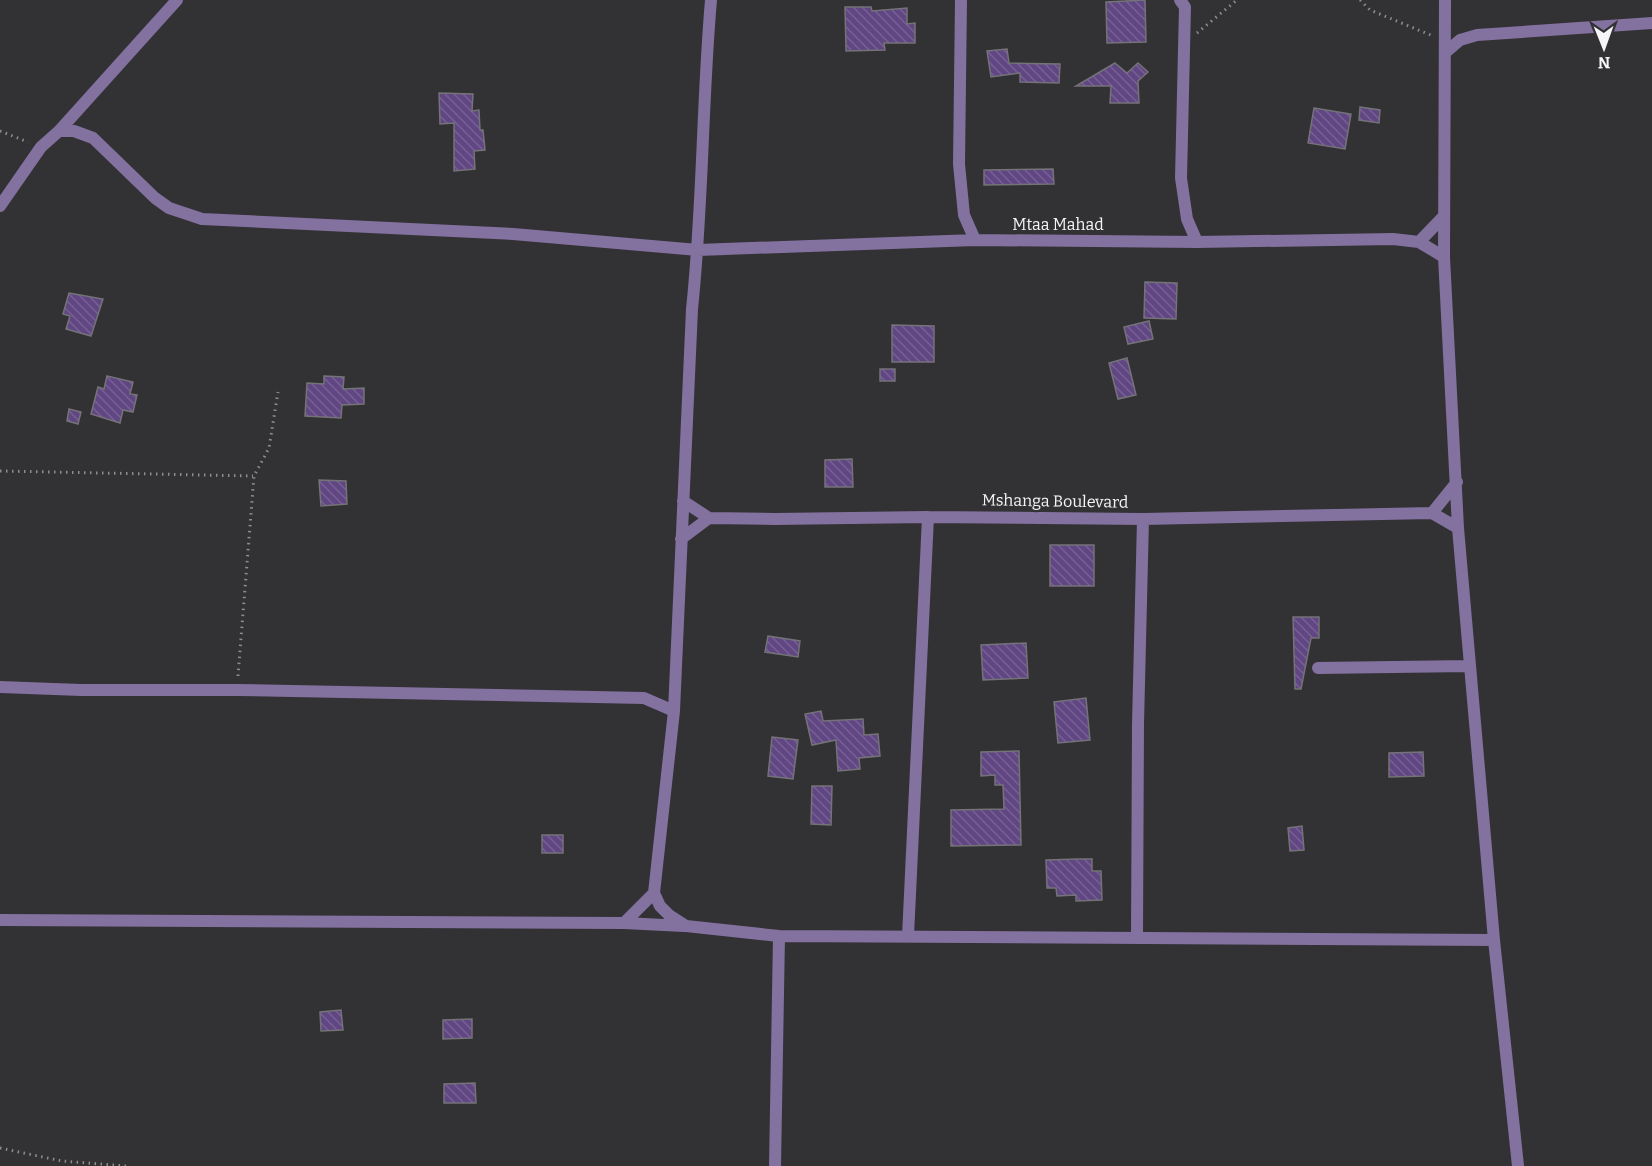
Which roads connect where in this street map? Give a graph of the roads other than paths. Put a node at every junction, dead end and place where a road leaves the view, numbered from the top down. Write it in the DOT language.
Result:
graph roads {
  1 [pos="177,0"];
  2 [pos="711,0"];
  3 [pos="961,0"];
  4 [pos="1180,0"];
  5 [pos="1445,0"];
  6 [pos="1652,23"];
  7 [pos="1446,47"];
  8 [pos="59,131"];
  9 [pos="0,206"];
  10 [pos="1444,216"];
  11 [pos="975,240"];
  12 [pos="1197,242"];
  13 [pos="1419,242"];
  14 [pos="698,250"];
  15 [pos="1444,257"];
  16 [pos="1456,482"];
  17 [pos="683,501"];
  18 [pos="1432,513"];
  19 [pos="928,517"];
  20 [pos="709,518"];
  21 [pos="1143,519"];
  22 [pos="1458,528"];
  23 [pos="681,539"];
  24 [pos="1469,666"];
  25 [pos="1318,668"];
  26 [pos="0,687"];
  27 [pos="674,711"];
  28 [pos="654,893"];
  29 [pos="0,920"];
  30 [pos="624,923"];
  31 [pos="686,926"];
  32 [pos="779,936"];
  33 [pos="908,936"];
  34 [pos="1137,938"];
  35 [pos="1494,940"];
  36 [pos="775,1166"];
  37 [pos="1518,1166"];
  1 -- 8 [label="street"];
  2 -- 14 [label="street"];
  3 -- 11 [label="street"];
  4 -- 12 [label="street"];
  5 -- 7 [label="street"];
  6 -- 7 [label="street"];
  7 -- 10 [label="street"];
  8 -- 9 [label="street"];
  8 -- 14 [label="street, Mtaa Mahad"];
  10 -- 13 [label="street"];
  10 -- 15 [label="street"];
  11 -- 12 [label="street, Mtaa Mahad"];
  11 -- 14 [label="street, Mtaa Mahad"];
  12 -- 13 [label="street, Mtaa Mahad"];
  13 -- 15 [label="street, Mtaa Mahad"];
  14 -- 17 [label="street"];
  15 -- 16 [label="street"];
  16 -- 18 [label="street"];
  16 -- 22 [label="street"];
  17 -- 20 [label="street"];
  17 -- 23 [label="street"];
  18 -- 21 [label="street, Mshanga Boulevard"];
  18 -- 22 [label="street"];
  19 -- 20 [label="street, Mshanga Boulevard"];
  19 -- 21 [label="street, Mshanga Boulevard"];
  19 -- 33 [label="street"];
  20 -- 23 [label="street"];
  21 -- 34 [label="street"];
  22 -- 24 [label="street"];
  23 -- 27 [label="street"];
  24 -- 25 [label="street"];
  24 -- 35 [label="street"];
  26 -- 27 [label="street"];
  27 -- 28 [label="street"];
  28 -- 30 [label="street"];
  28 -- 31 [label="street"];
  29 -- 30 [label="street"];
  30 -- 31 [label="street"];
  31 -- 32 [label="street"];
  32 -- 33 [label="street"];
  32 -- 36 [label="street"];
  33 -- 34 [label="street"];
  34 -- 35 [label="street"];
  35 -- 37 [label="street"];
}
